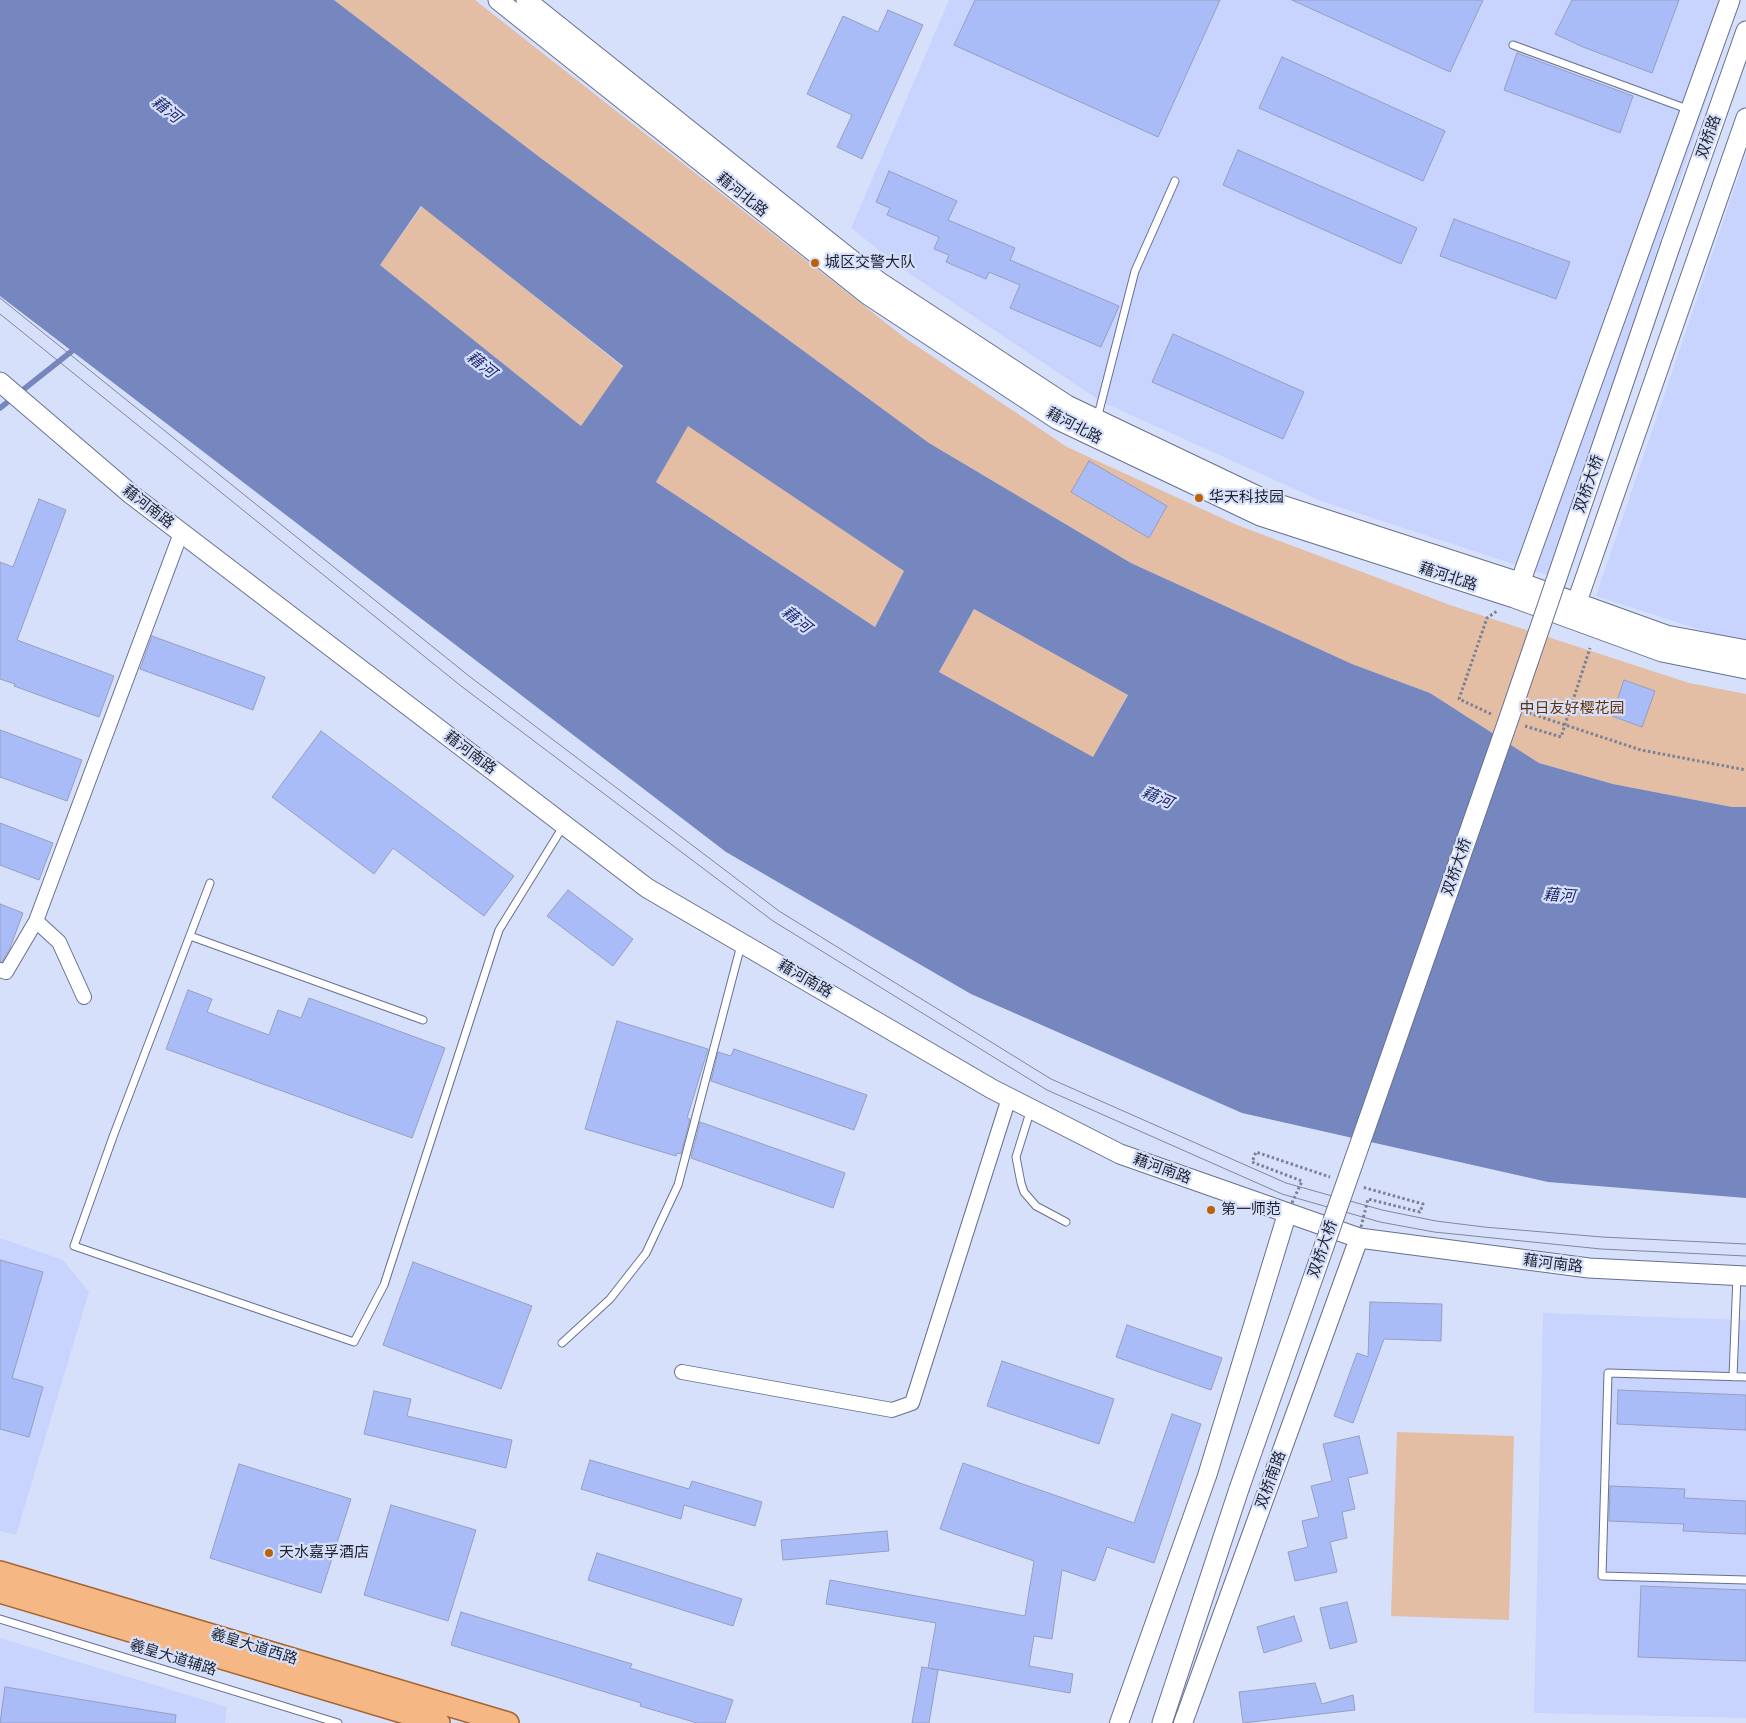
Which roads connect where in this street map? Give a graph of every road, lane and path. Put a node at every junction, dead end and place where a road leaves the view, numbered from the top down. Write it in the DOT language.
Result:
graph roads {
  1 [pos="498,0"];
  2 [pos="526,0"];
  3 [pos="1730,0"];
  4 [pos="1746,31"];
  5 [pos="1513,46"];
  6 [pos="1690,110"];
  7 [pos="1746,118"];
  8 [pos="1175,181"];
  9 [pos="1671,244"];
  10 [pos="2,384"];
  11 [pos="1097,420"];
  12 [pos="182,533"];
  13 [pos="1517,590"];
  14 [pos="1574,611"];
  15 [pos="1487,618"];
  16 [pos="1590,648"];
  17 [pos="1746,650"];
  18 [pos="1746,669"];
  19 [pos="1526,711"];
  20 [pos="1508,721"];
  21 [pos="1746,770"];
  22 [pos="564,825"];
  23 [pos="210,883"];
  24 [pos="36,921"];
  25 [pos="190,936"];
  26 [pos="742,942"];
  27 [pos="0,970"];
  28 [pos="84,996"];
  29 [pos="423,1020"];
  30 [pos="1009,1098"];
  31 [pos="1031,1109"];
  32 [pos="1346,1182"];
  33 [pos="1290,1208"];
  34 [pos="1066,1222"];
  35 [pos="1360,1232"];
  36 [pos="1741,1276"];
  37 [pos="562,1343"];
  38 [pos="682,1372"];
  39 [pos="1733,1377"];
  40 [pos="1746,1377"];
  41 [pos="0,1572"];
  42 [pos="1746,1580"];
  43 [pos="0,1592"];
  44 [pos="0,1619"];
  45 [pos="338,1723"];
  46 [pos="439,1723"];
  47 [pos="508,1723"];
  48 [pos="1119,1723"];
  49 [pos="1162,1723"];
  50 [pos="1183,1723"];
  1 -- 13 [label="main road, 藉河北路"];
  2 -- 11 [label="main road, 藉河北路"];
  3 -- 6 [label="main road"];
  4 -- 9 [label="main road, 双桥路"];
  5 -- 6 [label="lane"];
  6 -- 13 [label="main road"];
  7 -- 14 [label="main road"];
  8 -- 11 [label="lane"];
  9 -- 20 [label="main road, 双桥大桥, bridge"];
  10 -- 12 [label="main road, 藉河南路"];
  11 -- 13 [label="main road, 藉河北路"];
  12 -- 22 [label="main road, 藉河南路"];
  12 -- 24 [label="street"];
  13 -- 14 [label="main road, 藉河北路"];
  14 -- 17 [label="main road, 藉河北路"];
  14 -- 18 [label="main road, 藉河北路"];
  15 -- 20 [label="path"];
  16 -- 20 [label="path, bridge"];
  19 -- 21 [label="path"];
  20 -- 32 [label="main road, 双桥大桥, bridge"];
  22 -- 25 [label="lane"];
  22 -- 26 [label="main road, 藉河南路"];
  23 -- 25 [label="lane"];
  24 -- 27 [label="street"];
  24 -- 28 [label="street"];
  25 -- 29 [label="lane"];
  26 -- 30 [label="main road, 藉河南路"];
  26 -- 37 [label="lane"];
  30 -- 31 [label="main road, 藉河南路"];
  30 -- 38 [label="street"];
  31 -- 33 [label="main road, 藉河南路"];
  31 -- 34 [label="lane"];
  32 -- 33 [label="path, bridge"];
  32 -- 35 [label="path, bridge"];
  32 -- 49 [label="main road, 双桥大桥, bridge"];
  33 -- 35 [label="main road, 藉河南路"];
  33 -- 48 [label="street"];
  35 -- 36 [label="main road, 藉河南路"];
  35 -- 50 [label="street, 双桥南路"];
  36 -- 39 [label="lane"];
  39 -- 40 [label="lane"];
  39 -- 42 [label="lane"];
  41 -- 47 [label="main road, 羲皇大道西路"];
  43 -- 46 [label="main road, 羲皇大道西路"];
  44 -- 45 [label="lane, 羲皇大道辅路"];
}
